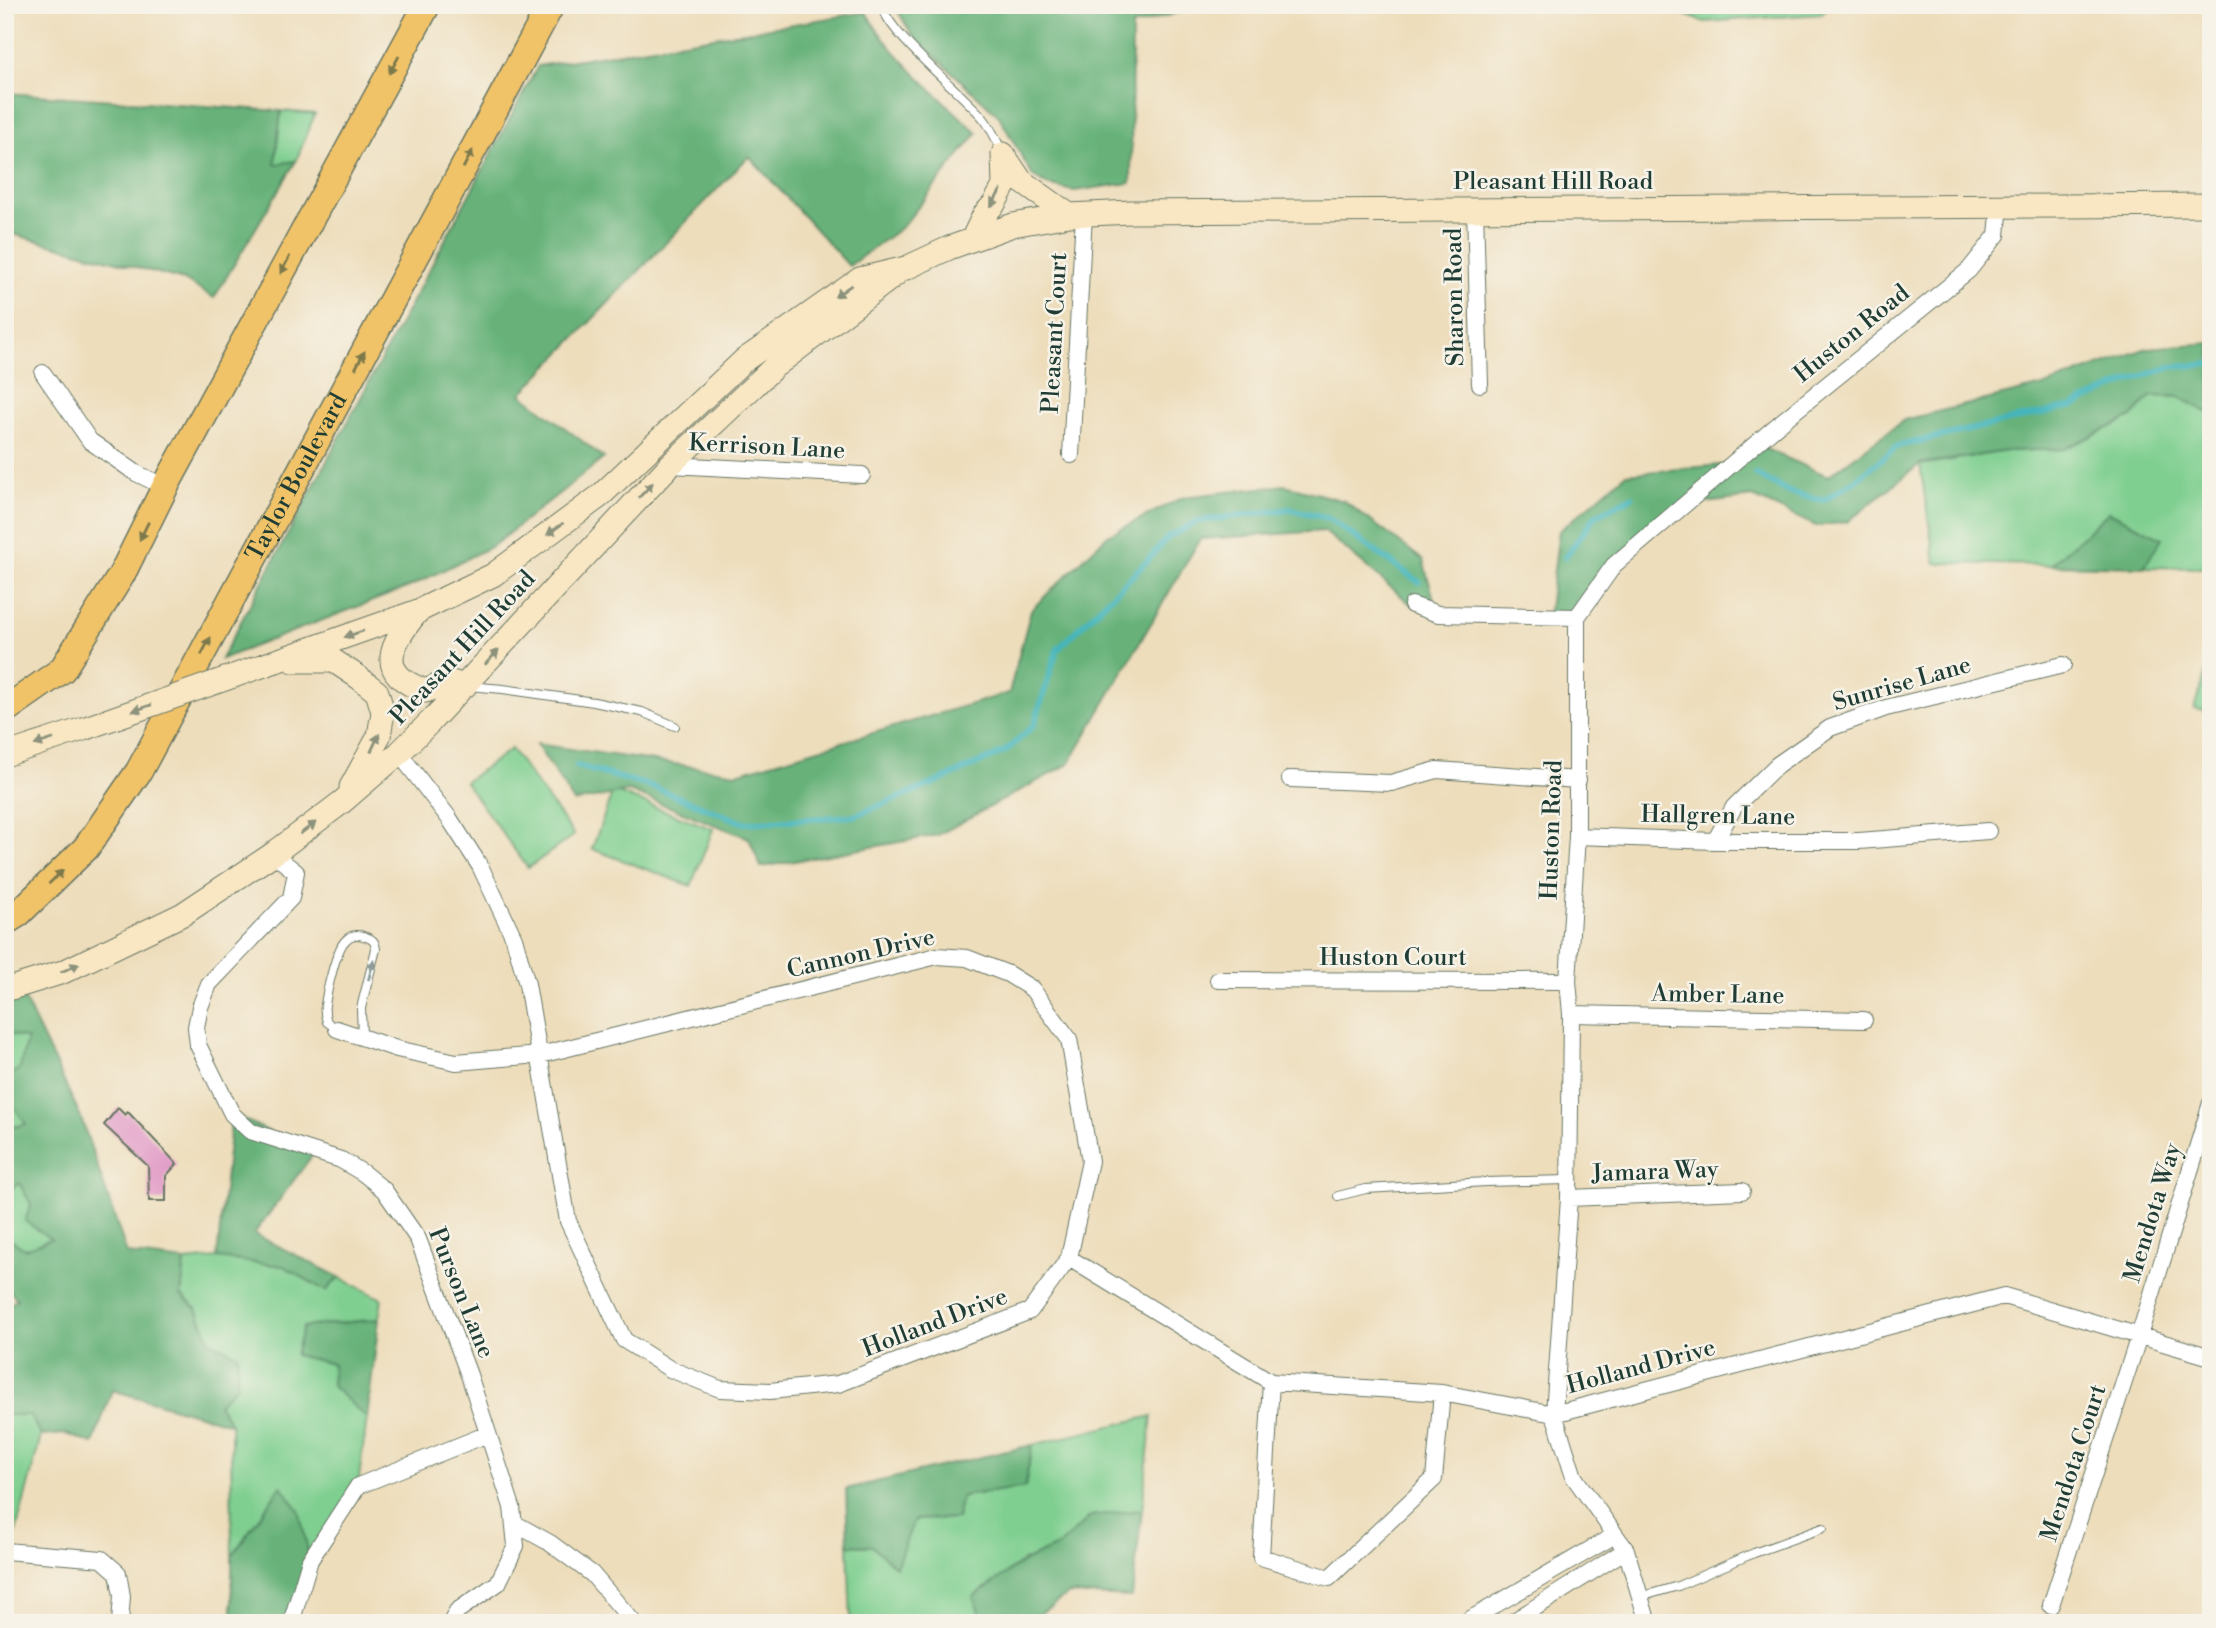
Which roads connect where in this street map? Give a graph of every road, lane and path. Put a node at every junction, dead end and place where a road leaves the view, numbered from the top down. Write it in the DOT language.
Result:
graph roads {
  1 [pos="427,5"];
  2 [pos="551,5"];
  3 [pos="882,5"];
  4 [pos="1003,154"];
  5 [pos="2000,205"];
  6 [pos="2211,205"];
  7 [pos="1475,209"];
  8 [pos="1076,215"];
  9 [pos="973,238"];
  10 [pos="906,268"];
  11 [pos="43,373"];
  12 [pos="1480,384"];
  13 [pos="1071,455"];
  14 [pos="670,465"];
  15 [pos="862,475"];
  16 [pos="166,487"];
  17 [pos="1412,605"];
  18 [pos="418,611"];
  19 [pos="1577,617"];
  20 [pos="276,661"];
  21 [pos="2063,665"];
  22 [pos="465,686"];
  23 [pos="5,710"];
  24 [pos="674,726"];
  25 [pos="399,753"];
  26 [pos="5,755"];
  27 [pos="1290,779"];
  28 [pos="1578,780"];
  29 [pos="342,802"];
  30 [pos="1988,831"];
  31 [pos="1577,836"];
  32 [pos="1715,841"];
  33 [pos="273,854"];
  34 [pos="5,922"];
  35 [pos="1218,980"];
  36 [pos="1568,981"];
  37 [pos="5,990"];
  38 [pos="1571,1014"];
  39 [pos="1864,1020"];
  40 [pos="337,1029"];
  41 [pos="362,1037"];
  42 [pos="540,1055"];
  43 [pos="2211,1103"];
  44 [pos="1569,1180"];
  45 [pos="1742,1191"];
  46 [pos="1338,1196"];
  47 [pos="1569,1198"];
  48 [pos="1069,1258"];
  49 [pos="2139,1336"];
  50 [pos="2211,1357"];
  51 [pos="1271,1382"];
  52 [pos="1442,1393"];
  53 [pos="1554,1414"];
  54 [pos="488,1434"];
  55 [pos="514,1522"];
  56 [pos="1823,1528"];
  57 [pos="1615,1535"];
  58 [pos="1626,1550"];
  59 [pos="5,1551"];
  60 [pos="1640,1597"];
  61 [pos="2052,1605"];
  62 [pos="120,1623"];
  63 [pos="291,1623"];
  64 [pos="451,1623"];
  65 [pos="634,1623"];
  66 [pos="1464,1623"];
  67 [pos="1511,1623"];
  68 [pos="1648,1623"];
  1 -- 16 [label="main road, one-way"];
  34 -- 2 [label="main road, Taylor Boulevard, one-way"];
  3 -- 4 [label="lane"];
  4 -- 8 [label="main road"];
  4 -- 9 [label="main road, one-way"];
  5 -- 6 [label="main road, Pleasant Hill Road"];
  5 -- 7 [label="main road, Pleasant Hill Road"];
  5 -- 19 [label="street, Huston Road"];
  7 -- 8 [label="main road, Pleasant Hill Road"];
  7 -- 12 [label="street, Sharon Road"];
  8 -- 9 [label="main road, Pleasant Hill Road"];
  8 -- 13 [label="street, Pleasant Court"];
  9 -- 10 [label="main road, Pleasant Hill Road"];
  10 -- 14 [label="main road, Pleasant Hill Road"];
  10 -- 18 [label="main road, Pleasant Hill Road, one-way"];
  11 -- 16 [label="street"];
  14 -- 15 [label="street, Kerrison Lane"];
  22 -- 14 [label="main road, Pleasant Hill Road, one-way"];
  16 -- 23 [label="main road, one-way"];
  17 -- 19 [label="street"];
  18 -- 20 [label="main road, Pleasant Hill Road, one-way"];
  18 -- 22 [label="main road"];
  19 -- 28 [label="street, Huston Road"];
  20 -- 26 [label="main road, Pleasant Hill Road, one-way, bridge"];
  29 -- 20 [label="main road, one-way"];
  21 -- 32 [label="street, Sunrise Lane"];
  22 -- 24 [label="lane"];
  22 -- 25 [label="main road, Pleasant Hill Road"];
  25 -- 29 [label="main road, Pleasant Hill Road"];
  25 -- 42 [label="street, Holland Drive"];
  27 -- 28 [label="street"];
  28 -- 31 [label="street, Huston Road"];
  33 -- 29 [label="main road, Pleasant Hill Road, one-way"];
  30 -- 32 [label="street, Hallgren Lane"];
  31 -- 32 [label="street, Hallgren Lane"];
  31 -- 36 [label="street, Huston Road"];
  37 -- 33 [label="main road, Pleasant Hill Road, one-way"];
  33 -- 54 [label="street, Purson Lane"];
  35 -- 36 [label="street, Huston Court"];
  36 -- 38 [label="street, Huston Road"];
  38 -- 39 [label="street, Amber Lane"];
  38 -- 44 [label="street, Huston Road"];
  40 -- 41 [label="street, Cannon Drive"];
  41 -- 40 [label="lane, one-way"];
  41 -- 42 [label="street, Cannon Drive"];
  42 -- 48 [label="street, Cannon Drive"];
  42 -- 48 [label="street, Holland Drive"];
  43 -- 49 [label="street, Mendota Way"];
  44 -- 46 [label="lane"];
  44 -- 47 [label="street, Huston Road"];
  45 -- 47 [label="street, Jamara Way"];
  47 -- 53 [label="street, Huston Road"];
  48 -- 51 [label="street, Holland Drive"];
  49 -- 50 [label="street"];
  49 -- 53 [label="street, Holland Drive"];
  49 -- 61 [label="street, Mendota Court"];
  51 -- 52 [label="street, Holland Drive"];
  51 -- 52 [label="street"];
  52 -- 53 [label="street, Holland Drive"];
  53 -- 57 [label="street, Huston Road"];
  54 -- 55 [label="street, Purson Lane"];
  54 -- 63 [label="street"];
  55 -- 64 [label="street, Purson Lane"];
  55 -- 65 [label="street"];
  56 -- 60 [label="lane"];
  57 -- 58 [label="street, Huston Road"];
  57 -- 66 [label="street"];
  58 -- 60 [label="street, Huston Road"];
  58 -- 67 [label="street"];
  59 -- 62 [label="street"];
  60 -- 68 [label="street, Huston Road"];
}
